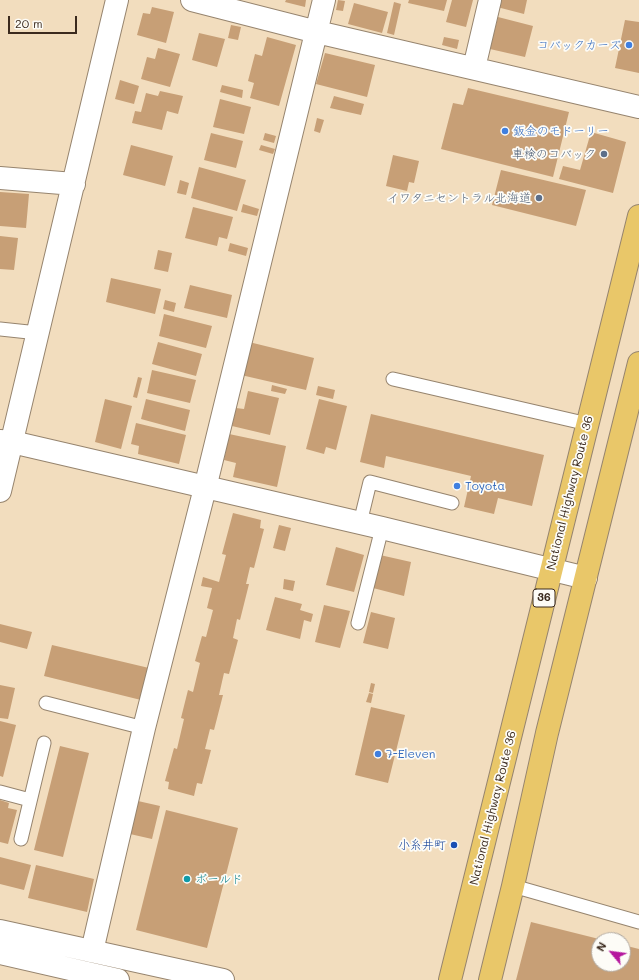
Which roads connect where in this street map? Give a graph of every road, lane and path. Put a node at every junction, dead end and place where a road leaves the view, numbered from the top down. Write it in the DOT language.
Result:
graph roads {
  1 [pos="117,0"];
  2 [pos="192,0"];
  3 [pos="324,0"];
  4 [pos="490,0"];
  5 [pos="316,32"];
  6 [pos="474,68"];
  7 [pos="639,106"];
  8 [pos="0,178"];
  9 [pos="74,184"];
  10 [pos="639,216"];
  11 [pos="0,329"];
  12 [pos="38,333"];
  13 [pos="639,363"];
  14 [pos="393,379"];
  15 [pos="636,385"];
  16 [pos="588,424"];
  17 [pos="6,441"];
  18 [pos="205,488"];
  19 [pos="0,491"];
  20 [pos="452,503"];
  21 [pos="360,523"];
  22 [pos="382,528"];
  23 [pos="552,569"];
  24 [pos="586,578"];
  25 [pos="358,623"];
  26 [pos="46,703"];
  27 [pos="144,728"];
  28 [pos="44,743"];
  29 [pos="0,792"];
  30 [pos="30,800"];
  31 [pos="21,840"];
  32 [pos="513,886"];
  33 [pos="639,922"];
  34 [pos="0,931"];
  35 [pos="92,951"];
  36 [pos="0,953"];
  37 [pos="109,979"];
  38 [pos="223,980"];
  39 [pos="450,980"];
  40 [pos="490,980"];
  1 -- 9 [label="street"];
  2 -- 5 [label="street"];
  3 -- 5 [label="street"];
  4 -- 6 [label="street"];
  5 -- 6 [label="street"];
  5 -- 18 [label="street"];
  6 -- 7 [label="street"];
  8 -- 9 [label="street"];
  9 -- 12 [label="street"];
  10 -- 16 [label="highway, National Highway Route 36 / 36"];
  11 -- 12 [label="lane"];
  12 -- 17 [label="street"];
  13 -- 15 [label="highway"];
  14 -- 16 [label="lane"];
  15 -- 24 [label="highway"];
  16 -- 23 [label="highway, National Highway Route 36 / 36"];
  17 -- 18 [label="street"];
  17 -- 19 [label="street"];
  18 -- 21 [label="street"];
  18 -- 27 [label="street"];
  20 -- 21 [label="lane"];
  21 -- 22 [label="street"];
  22 -- 23 [label="street"];
  22 -- 25 [label="lane"];
  23 -- 24 [label="street"];
  23 -- 39 [label="highway, National Highway Route 36 / 36"];
  24 -- 32 [label="highway"];
  26 -- 27 [label="lane"];
  27 -- 35 [label="street"];
  28 -- 30 [label="lane"];
  29 -- 30 [label="lane"];
  30 -- 31 [label="lane"];
  32 -- 33 [label="lane"];
  32 -- 40 [label="highway"];
  34 -- 35 [label="street"];
  35 -- 38 [label="street"];
  36 -- 37 [label="street"];
}
